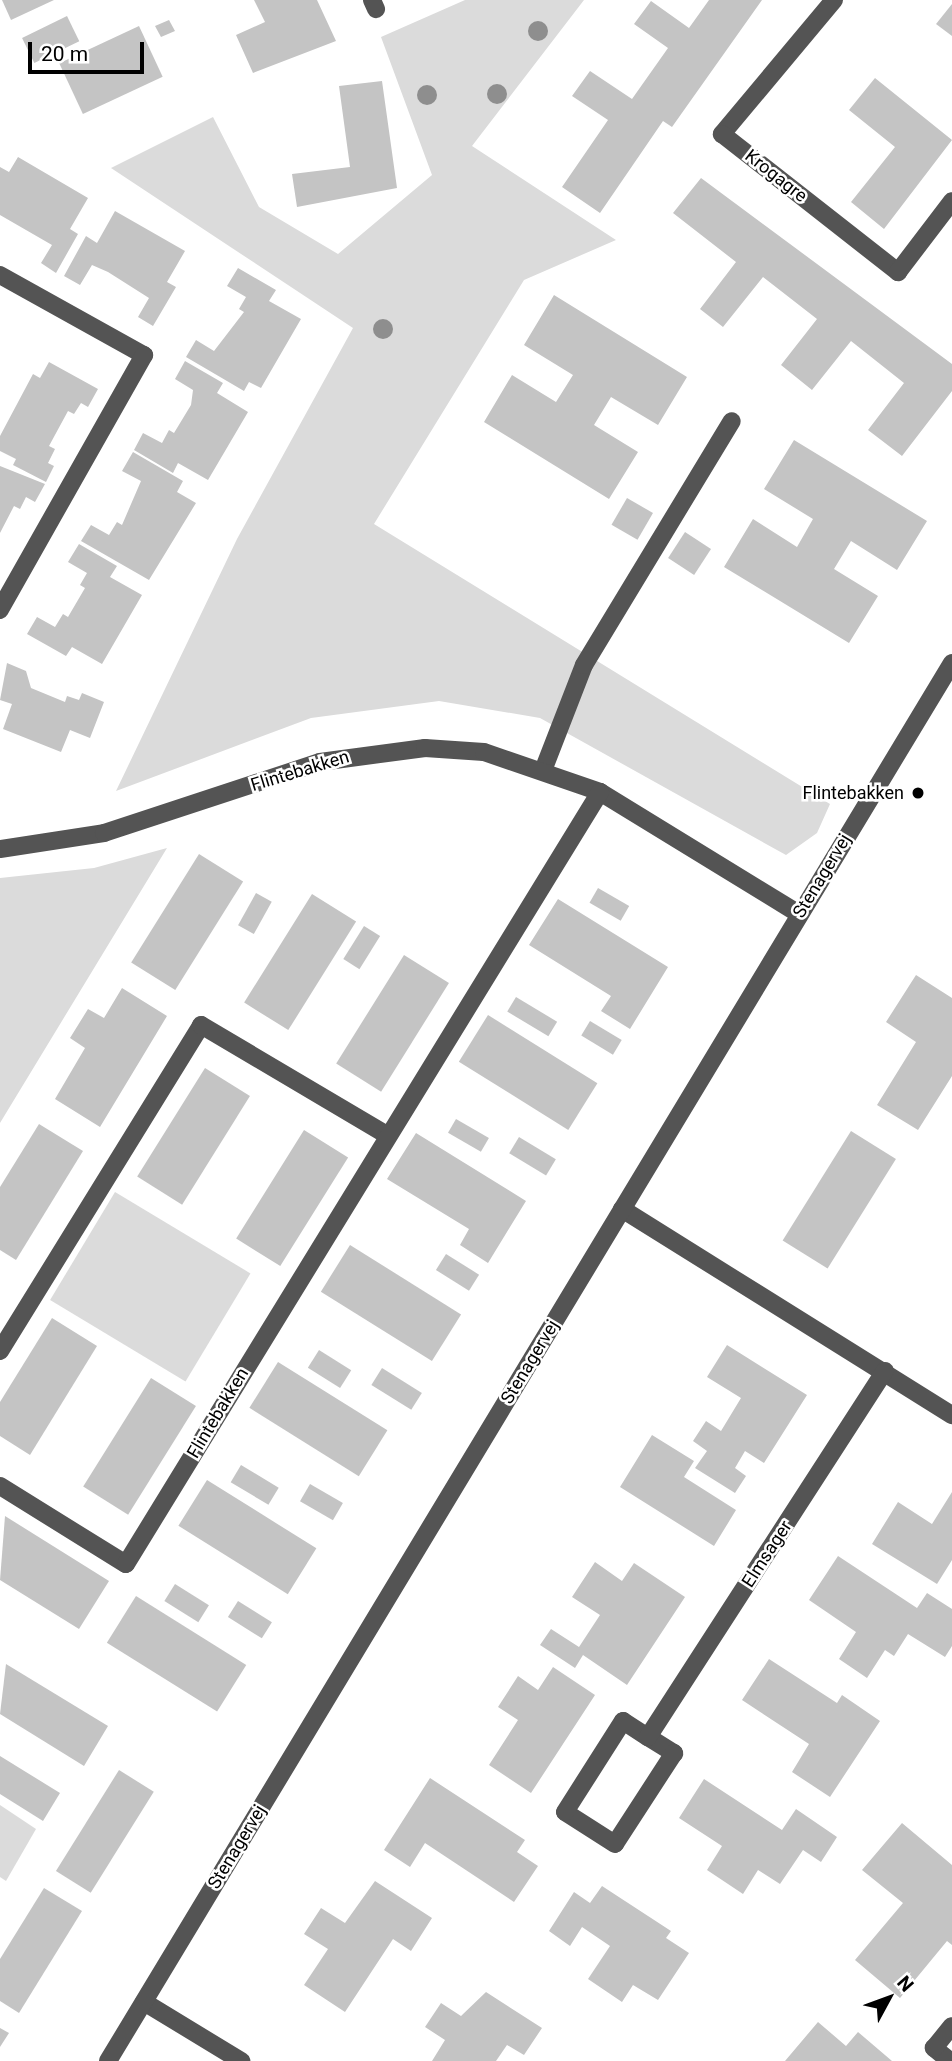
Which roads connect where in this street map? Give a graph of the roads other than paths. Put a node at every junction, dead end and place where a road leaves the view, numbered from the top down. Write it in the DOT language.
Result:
graph roads {
  1 [pos="834,0"];
  2 [pos="952,201"];
  3 [pos="0,275"];
  4 [pos="732,421"];
  5 [pos="0,610"];
  6 [pos="952,663"];
  7 [pos="544,768"];
  8 [pos="600,792"];
  9 [pos="0,849"];
  10 [pos="799,914"];
  11 [pos="387,1135"];
  12 [pos="622,1209"];
  13 [pos="0,1351"];
  14 [pos="885,1371"];
  15 [pos="952,1415"];
  16 [pos="0,1486"];
  17 [pos="648,1737"];
  18 [pos="144,2001"];
  19 [pos="952,2026"];
  20 [pos="108,2061"];
  21 [pos="241,2061"];
  22 [pos="950,2061"];
  1 -- 2 [label="street, Krogagre"];
  3 -- 5 [label="street"];
  4 -- 7 [label="street"];
  6 -- 10 [label="street, Stenagervej"];
  7 -- 8 [label="street, Flintebakken"];
  7 -- 9 [label="street, Flintebakken"];
  8 -- 10 [label="street, Flintebakken"];
  8 -- 11 [label="street, Flintebakken"];
  10 -- 12 [label="street, Stenagervej"];
  11 -- 13 [label="street"];
  11 -- 16 [label="street, Flintebakken"];
  12 -- 14 [label="street"];
  12 -- 18 [label="street, Stenagervej"];
  14 -- 15 [label="street"];
  14 -- 17 [label="street, Elmsager"];
  17 -- 17 [label="street"];
  18 -- 20 [label="street, Stenagervej"];
  18 -- 21 [label="street"];
  19 -- 22 [label="street"];
}
